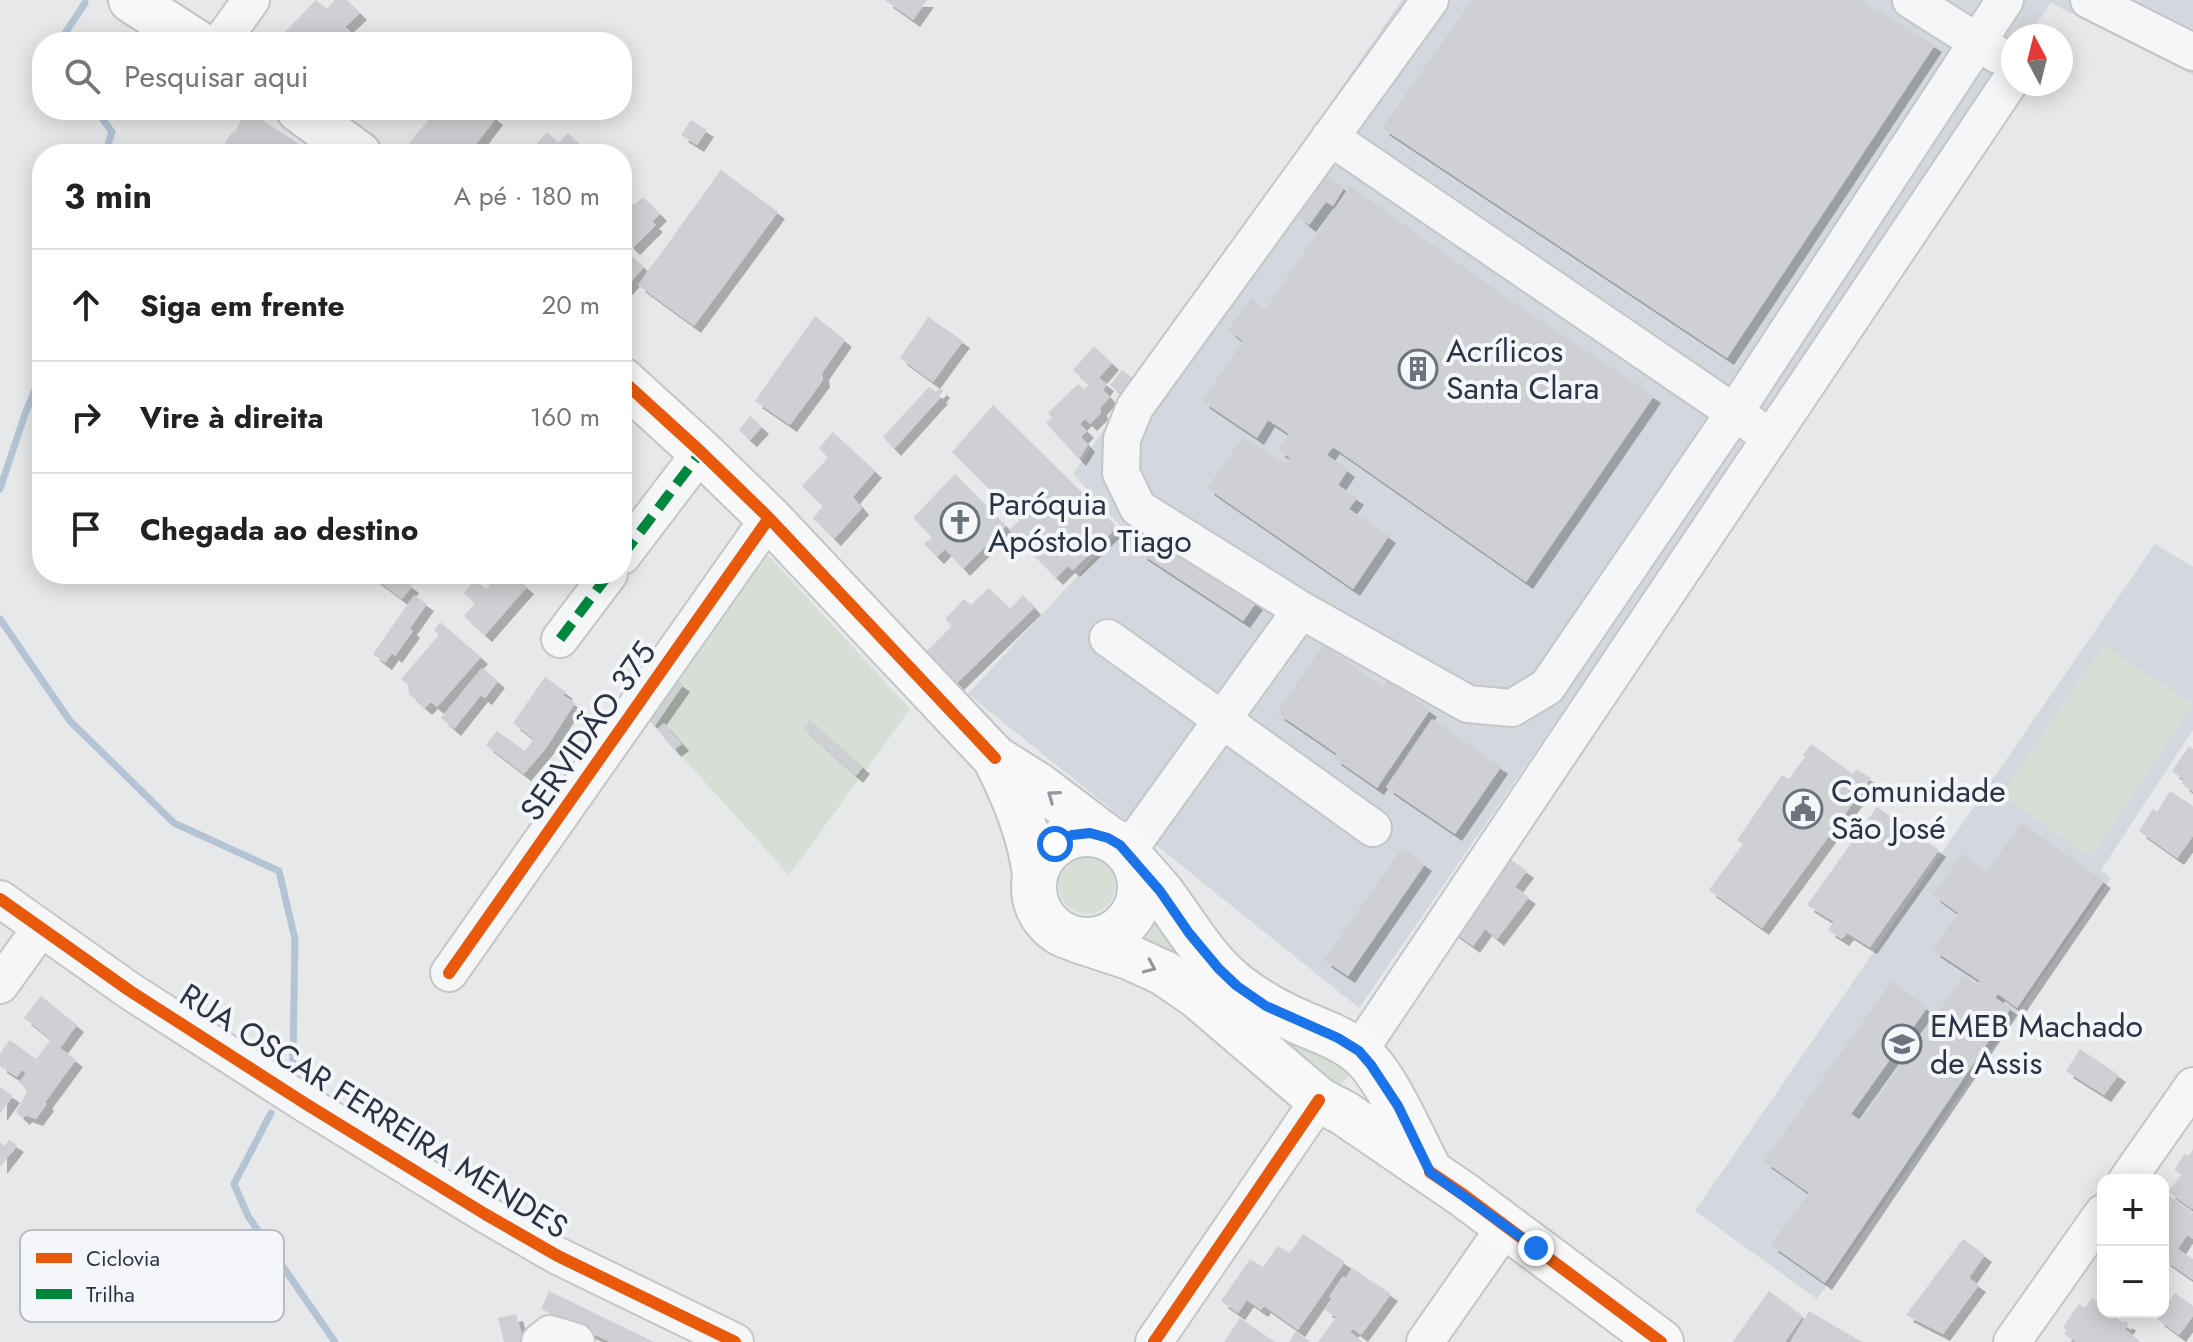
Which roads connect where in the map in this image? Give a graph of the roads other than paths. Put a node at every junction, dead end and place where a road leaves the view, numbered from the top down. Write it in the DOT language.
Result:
graph roads {
  1 [pos="131,0"];
  2 [pos="251,0"];
  3 [pos="1430,0"];
  4 [pos="1911,0"];
  5 [pos="2005,0"];
  6 [pos="2089,0"];
  7 [pos="181,32"];
  8 [pos="228,32"];
  9 [pos="1979,42"];
  10 [pos="2193,52"];
  11 [pos="2001,56"];
  12 [pos="2001,95"];
  13 [pos="313,120"];
  14 [pos="1330,137"];
  15 [pos="345,144"];
  16 [pos="632,389"];
  17 [pos="1734,413"];
  18 [pos="1772,438"];
  19 [pos="701,452"];
  20 [pos="769,518"];
  21 [pos="632,543"];
  22 [pos="601,584"];
  23 [pos="1301,610"];
  24 [pos="1108,638"];
  25 [pos="560,639"];
  26 [pos="1222,721"];
  27 [pos="995,758"];
  28 [pos="1373,828"];
  29 [pos="1123,850"];
  30 [pos="1035,875"];
  31 [pos="0,899"];
  32 [pos="41,928"];
  33 [pos="1077,940"];
  34 [pos="449,973"];
  35 [pos="0,985"];
  36 [pos="1369,1064"];
  37 [pos="2193,1086"];
  38 [pos="1332,1107"];
  39 [pos="1430,1172"];
  40 [pos="2131,1174"];
  41 [pos="2097,1222"];
  42 [pos="1506,1226"];
  43 [pos="540,1342"];
  44 [pos="576,1342"];
  45 [pos="735,1342"];
  46 [pos="1154,1342"];
  47 [pos="1425,1342"];
  48 [pos="1661,1342"];
  49 [pos="2012,1342"];
  1 -- 7 [label="main road"];
  2 -- 8 [label="street"];
  3 -- 14 [label="street"];
  4 -- 9 [label="street"];
  5 -- 9 [label="street"];
  6 -- 10 [label="street"];
  9 -- 11 [label="street"];
  9 -- 17 [label="street"];
  12 -- 18 [label="street"];
  13 -- 15 [label="main road"];
  14 -- 17 [label="street"];
  14 -- 23 [label="street"];
  16 -- 19 [label="main road"];
  17 -- 18 [label="street"];
  17 -- 23 [label="street"];
  18 -- 36 [label="street"];
  19 -- 20 [label="main road"];
  19 -- 21 [label="street"];
  20 -- 27 [label="main road"];
  20 -- 34 [label="street, SERVIDÃO 375"];
  22 -- 25 [label="street"];
  23 -- 26 [label="street"];
  24 -- 26 [label="street"];
  26 -- 28 [label="street"];
  26 -- 29 [label="street"];
  29 -- 27 [label="main road, one-way"];
  27 -- 30 [label="main road"];
  29 -- 30 [label="main road"];
  29 -- 33 [label="main road"];
  29 -- 36 [label="main road"];
  30 -- 33 [label="main road"];
  31 -- 32 [label="street, RUA OSCAR FERREIRA MENDES"];
  32 -- 35 [label="street"];
  32 -- 45 [label="street, RUA OSCAR FERREIRA MENDES"];
  33 -- 38 [label="main road, one-way"];
  36 -- 38 [label="main road"];
  36 -- 39 [label="main road"];
  37 -- 40 [label="street"];
  38 -- 39 [label="main road"];
  38 -- 46 [label="street"];
  39 -- 42 [label="main road"];
  41 -- 49 [label="street"];
  42 -- 47 [label="street"];
  42 -- 48 [label="main road"];
  43 -- 44 [label="street"];
}
